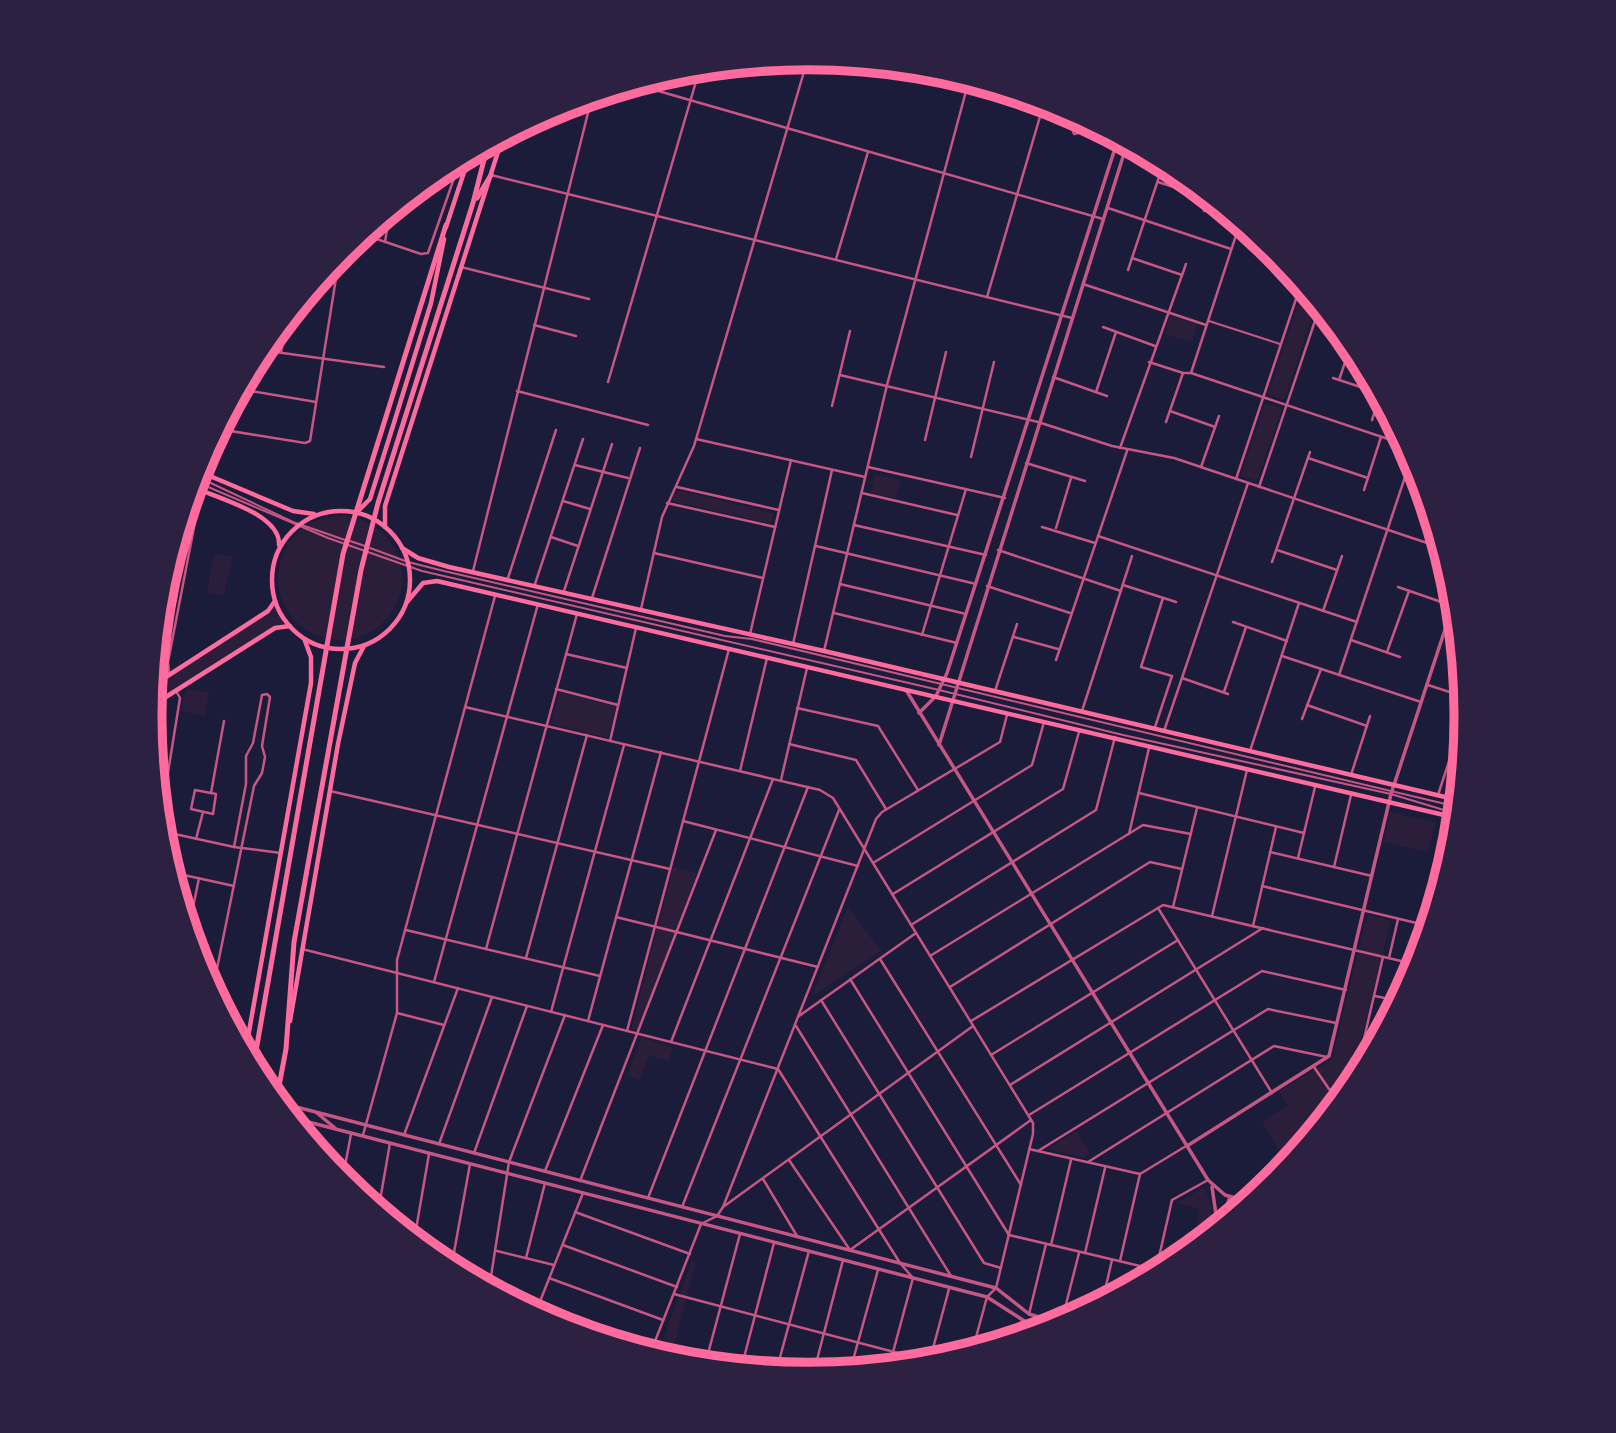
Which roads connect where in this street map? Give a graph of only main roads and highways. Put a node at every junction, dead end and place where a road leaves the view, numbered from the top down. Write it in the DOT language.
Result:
graph roads {
  1 [pos="499,150"];
  2 [pos="485,157"];
  3 [pos="465,169"];
  4 [pos="491,175"];
  5 [pos="473,203"];
  6 [pos="446,225"];
  7 [pos="209,475"];
  8 [pos="203,492"];
  9 [pos="356,513"];
  10 [pos="318,514"];
  11 [pos="386,528"];
  12 [pos="402,548"];
  13 [pos="278,549"];
  14 [pos="275,601"];
  15 [pos="407,602"];
  16 [pos="290,626"];
  17 [pos="302,638"];
  18 [pos="364,645"];
  19 [pos="163,679"];
  20 [pos="162,700"];
  21 [pos="1449,798"];
  22 [pos="1447,814"];
  23 [pos="248,1039"];
  24 [pos="286,1049"];
  25 [pos="256,1053"];
  26 [pos="279,1088"];
  1 -- 4 [label="main road"];
  2 -- 5 [label="highway"];
  3 -- 6 [label="main road"];
  4 -- 5 [label="highway"];
  4 -- 11 [label="main road"];
  5 -- 24 [label="highway"];
  6 -- 9 [label="main road"];
  6 -- 25 [label="highway"];
  7 -- 10 [label="main road"];
  8 -- 13 [label="main road"];
  9 -- 10 [label="main road"];
  9 -- 11 [label="main road"];
  10 -- 13 [label="main road"];
  11 -- 12 [label="main road"];
  12 -- 15 [label="main road"];
  12 -- 21 [label="main road"];
  13 -- 14 [label="main road"];
  14 -- 16 [label="main road"];
  14 -- 19 [label="main road"];
  15 -- 18 [label="main road"];
  15 -- 22 [label="main road"];
  16 -- 17 [label="main road"];
  16 -- 20 [label="main road"];
  17 -- 18 [label="main road"];
  17 -- 23 [label="main road"];
  18 -- 24 [label="main road"];
  24 -- 26 [label="highway"];
}
